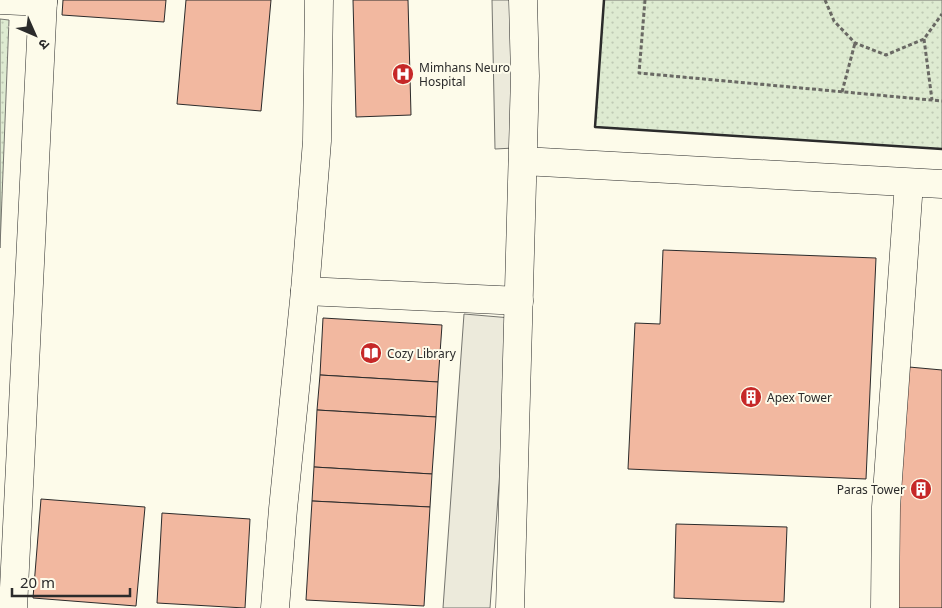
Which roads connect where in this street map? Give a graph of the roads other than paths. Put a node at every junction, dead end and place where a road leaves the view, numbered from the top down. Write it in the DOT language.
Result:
graph roads {
  1 [pos="0,0"];
  2 [pos="319,0"];
  3 [pos="523,0"];
  4 [pos="43,1"];
  5 [pos="523,161"];
  6 [pos="909,183"];
  7 [pos="942,184"];
  8 [pos="305,291"];
  9 [pos="518,300"];
  10 [pos="12,608"];
  11 [pos="275,608"];
  12 [pos="510,608"];
  13 [pos="885,608"];
  1 -- 4 [label="street"];
  2 -- 8 [label="street"];
  3 -- 5 [label="street"];
  4 -- 10 [label="street"];
  5 -- 6 [label="street"];
  5 -- 9 [label="street"];
  6 -- 7 [label="street"];
  6 -- 13 [label="street"];
  8 -- 9 [label="street"];
  8 -- 11 [label="street"];
  9 -- 12 [label="street"];
}
